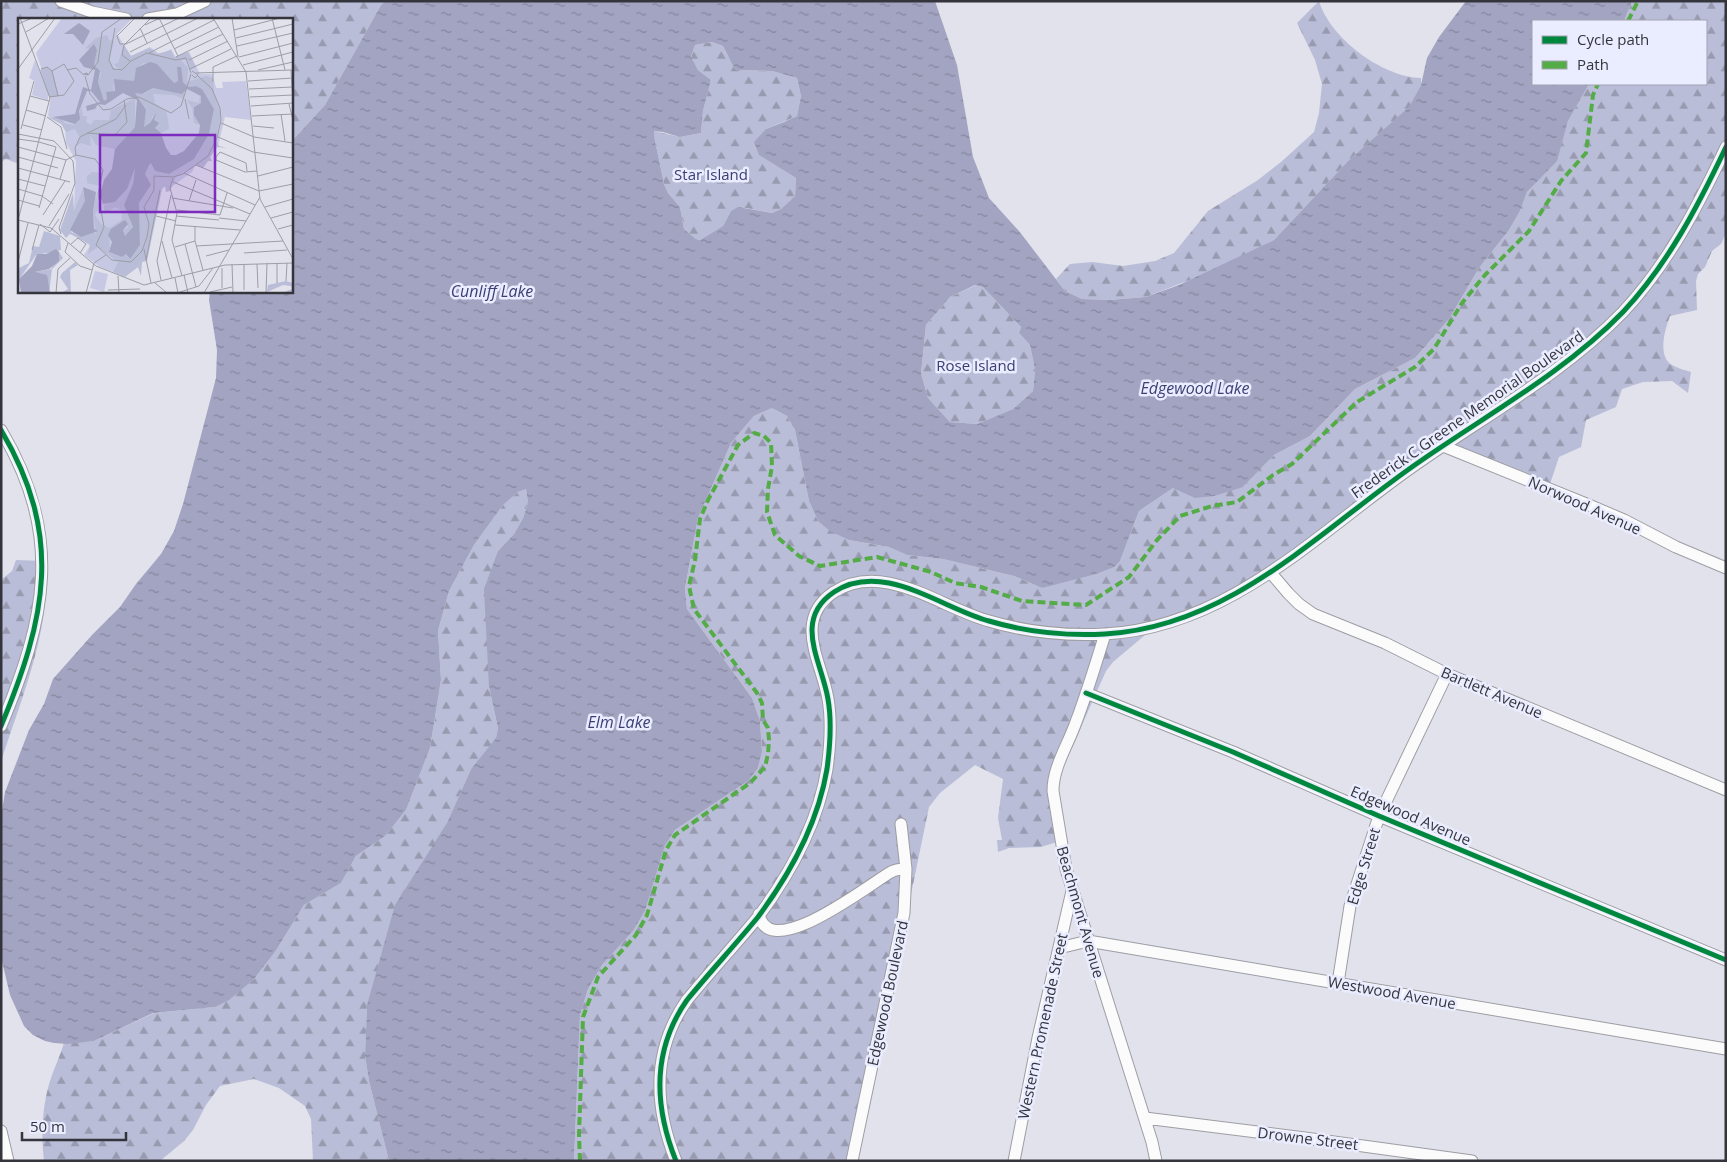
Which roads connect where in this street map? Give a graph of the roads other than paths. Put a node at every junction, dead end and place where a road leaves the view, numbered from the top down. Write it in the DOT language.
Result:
graph roads {
  1 [pos="61,1"];
  2 [pos="205,1"];
  3 [pos="121,18"];
  4 [pos="154,18"];
  5 [pos="1726,147"];
  6 [pos="1,430"];
  7 [pos="1443,446"];
  8 [pos="1726,568"];
  9 [pos="1271,573"];
  10 [pos="1104,634"];
  11 [pos="1447,674"];
  12 [pos="1086,693"];
  13 [pos="1,726"];
  14 [pos="1726,790"];
  15 [pos="1379,816"];
  16 [pos="901,824"];
  17 [pos="906,869"];
  18 [pos="1072,891"];
  19 [pos="760,914"];
  20 [pos="1088,941"];
  21 [pos="1059,948"];
  22 [pos="1726,960"];
  23 [pos="1338,983"];
  24 [pos="1726,1049"];
  25 [pos="1144,1118"];
  26 [pos="1,1131"];
  27 [pos="8,1161"];
  28 [pos="676,1161"];
  29 [pos="852,1161"];
  30 [pos="1014,1161"];
  31 [pos="1156,1161"];
  32 [pos="1472,1161"];
  1 -- 3 [label="street"];
  2 -- 4 [label="street"];
  5 -- 7 [label="street, Frederick C Greene Memorial Boulevard"];
  6 -- 13 [label="street"];
  7 -- 8 [label="street, Norwood Avenue"];
  7 -- 9 [label="street, Frederick C Greene Memorial Boulevard"];
  9 -- 10 [label="street, Frederick C Greene Memorial Boulevard"];
  9 -- 11 [label="street, Bartlett Avenue"];
  10 -- 12 [label="street, Beachmont Avenue"];
  10 -- 19 [label="street, Frederick C Greene Memorial Boulevard"];
  11 -- 14 [label="street, Bartlett Avenue"];
  11 -- 15 [label="street, Edge Street"];
  12 -- 15 [label="street, Edgewood Avenue"];
  12 -- 18 [label="street, Beachmont Avenue"];
  15 -- 22 [label="street, Edgewood Avenue"];
  15 -- 23 [label="street, Edge Street"];
  16 -- 17 [label="street, Edgewood Boulevard"];
  17 -- 19 [label="street"];
  17 -- 29 [label="street, Edgewood Boulevard"];
  18 -- 20 [label="street, Beachmont Avenue"];
  18 -- 21 [label="street, Western Promenade Street"];
  19 -- 28 [label="street, Frederick C Greene Memorial Boulevard"];
  20 -- 21 [label="street, Westwood Avenue"];
  20 -- 23 [label="street, Westwood Avenue"];
  20 -- 25 [label="street, Beachmont Avenue"];
  21 -- 30 [label="street, Western Promenade Street"];
  23 -- 24 [label="street, Westwood Avenue"];
  25 -- 31 [label="street, Beachmont Avenue"];
  25 -- 32 [label="street, Drowne Street"];
  26 -- 27 [label="street"];
}
